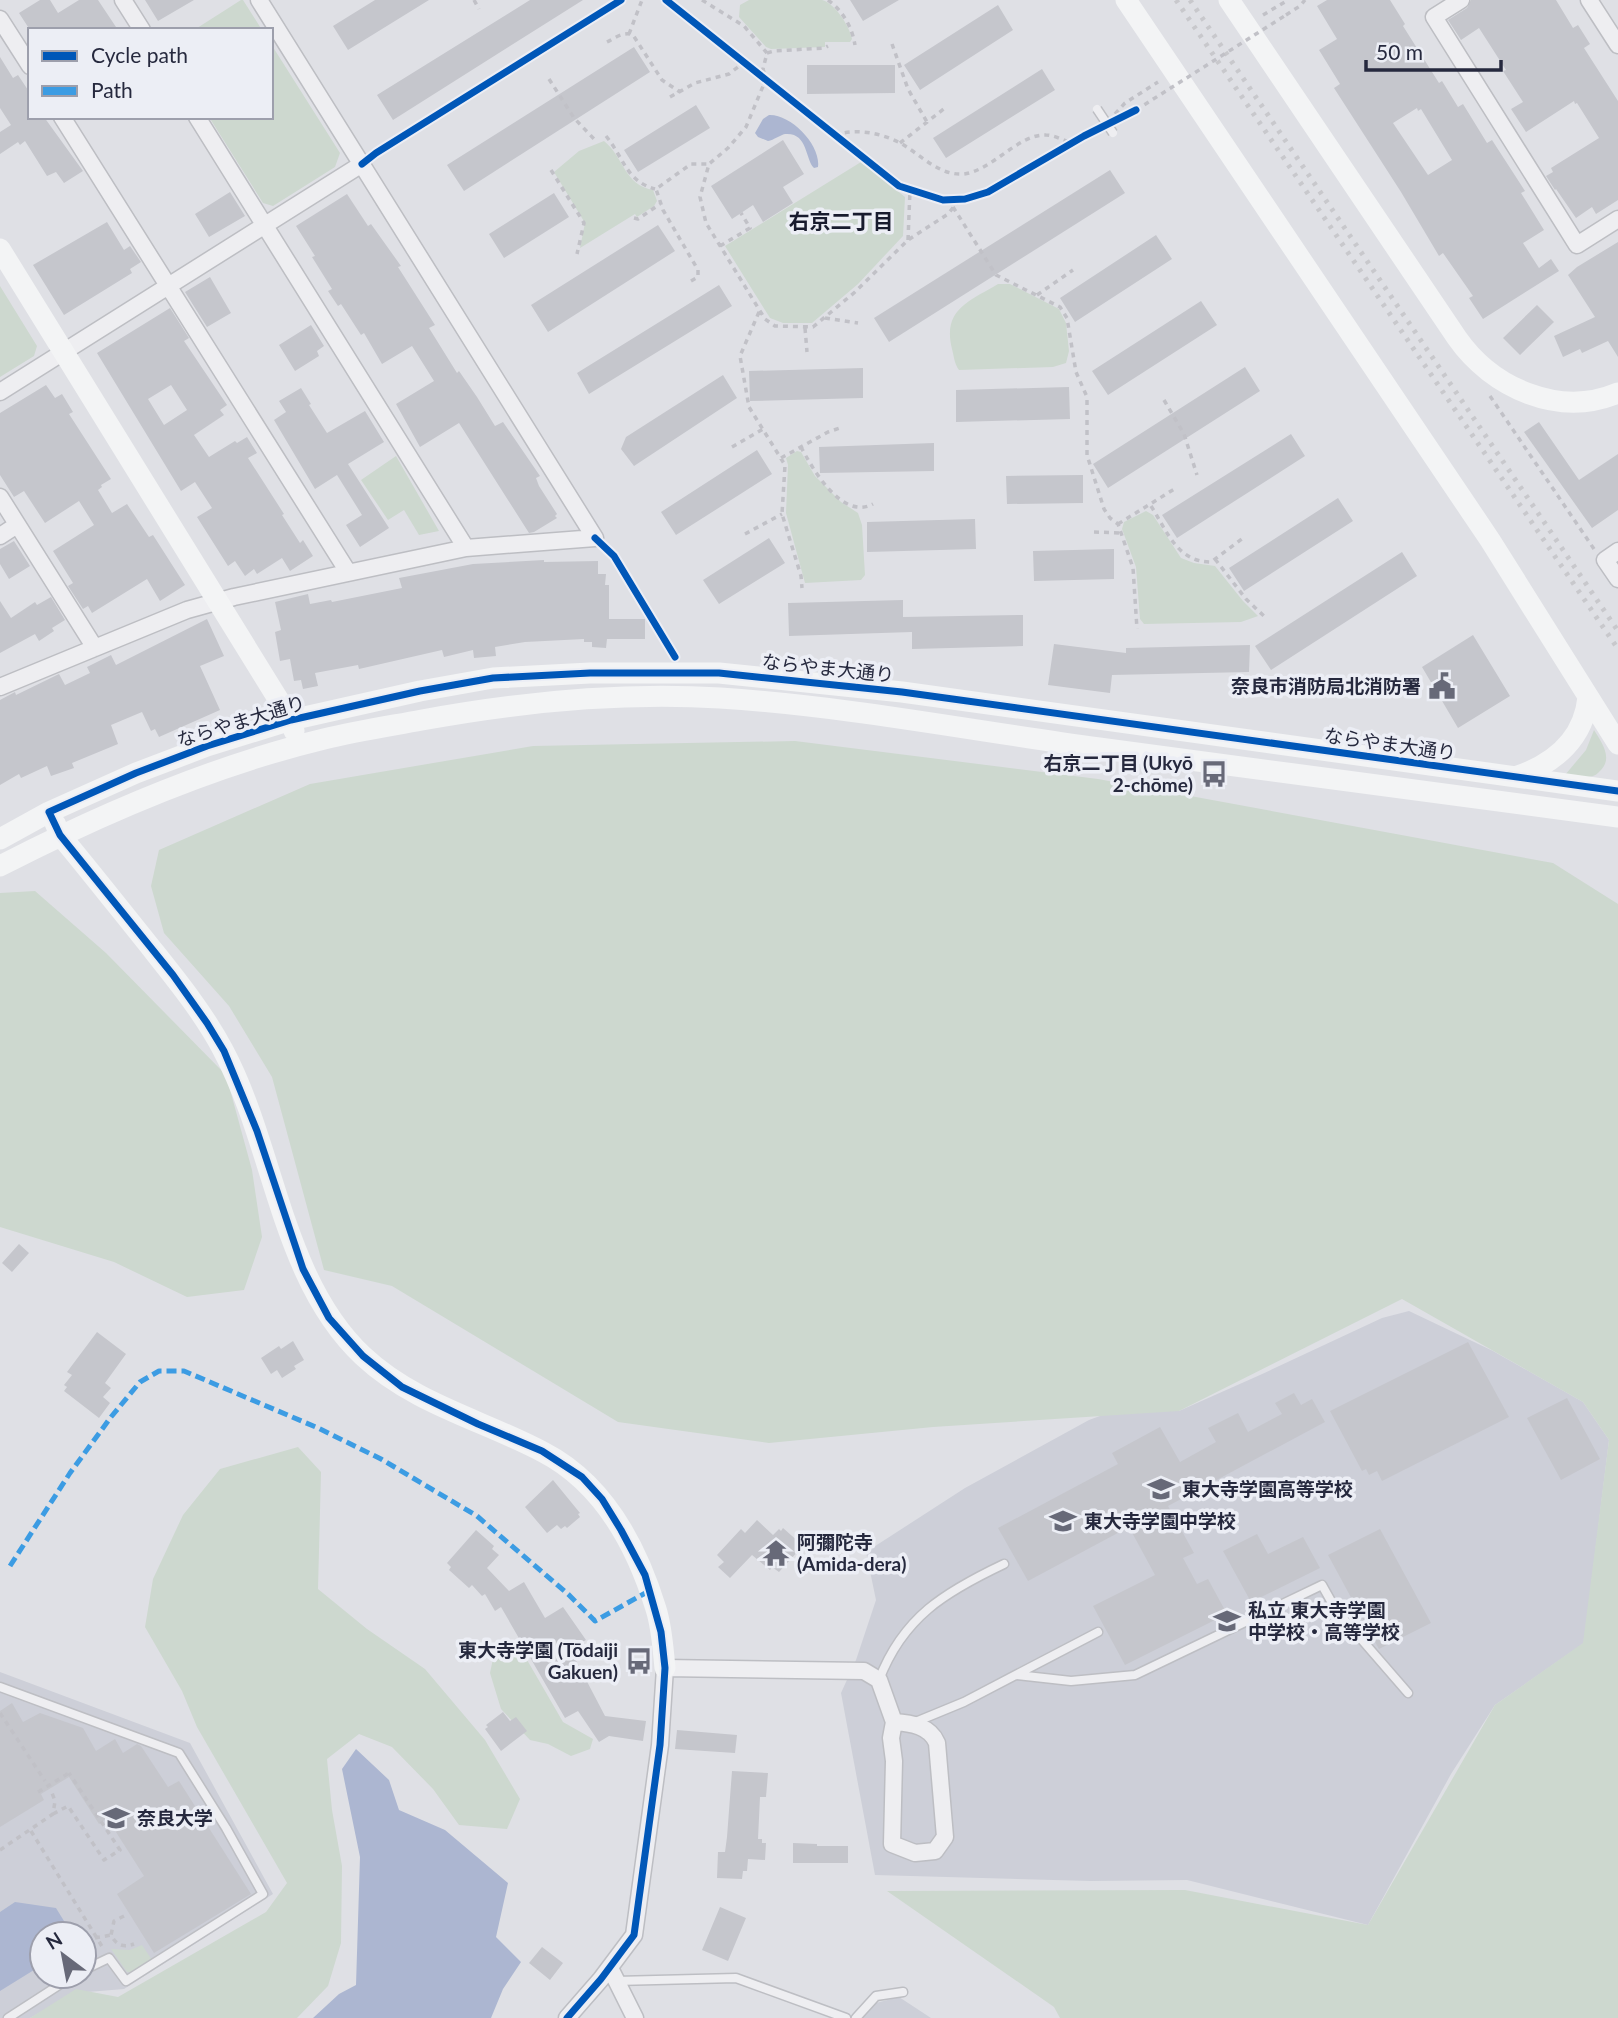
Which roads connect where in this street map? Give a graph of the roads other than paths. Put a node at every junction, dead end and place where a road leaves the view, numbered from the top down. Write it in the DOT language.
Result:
graph roads {
  1 [pos="123,0"];
  2 [pos="259,0"];
  3 [pos="1126,0"];
  4 [pos="1229,0"];
  5 [pos="1461,0"];
  6 [pos="1589,0"];
  7 [pos="0,19"];
  8 [pos="141,28"];
  9 [pos="1618,45"];
  10 [pos="28,63"];
  11 [pos="1097,109"];
  12 [pos="63,119"];
  13 [pos="198,119"];
  14 [pos="1113,133"];
  15 [pos="362,164"];
  16 [pos="1618,219"];
  17 [pos="265,225"];
  18 [pos="0,249"];
  19 [pos="169,286"];
  20 [pos="64,352"];
  21 [pos="0,392"];
  22 [pos="1618,393"];
  23 [pos="0,498"];
  24 [pos="18,525"];
  25 [pos="0,536"];
  26 [pos="466,548"];
  27 [pos="1611,555"];
  28 [pos="348,572"];
  29 [pos="1618,579"];
  30 [pos="218,601"];
  31 [pos="95,648"];
  32 [pos="0,687"];
  33 [pos="1588,696"];
  34 [pos="291,720"];
  35 [pos="1618,744"];
  36 [pos="298,746"];
  37 [pos="1516,777"];
  38 [pos="1618,791"];
  39 [pos="49,812"];
  40 [pos="1618,817"];
  41 [pos="61,835"];
  42 [pos="0,839"];
  43 [pos="0,866"];
  44 [pos="1004,1564"];
  45 [pos="1098,1632"];
  46 [pos="665,1668"];
  47 [pos="1017,1675"];
  48 [pos="879,1680"];
  49 [pos="0,1688"];
  50 [pos="1408,1693"];
  51 [pos="894,1722"];
  52 [pos="913,1723"];
  53 [pos="98,1963"];
  54 [pos="613,1974"];
  55 [pos="51,1990"];
  56 [pos="903,1992"];
  57 [pos="8,2018"];
  58 [pos="567,2018"];
  59 [pos="635,2018"];
  60 [pos="846,2018"];
  61 [pos="856,2018"];
  1 -- 8 [label="street"];
  2 -- 15 [label="street"];
  3 -- 33 [label="street"];
  4 -- 22 [label="street"];
  5 -- 16 [label="street"];
  6 -- 9 [label="street"];
  7 -- 10 [label="street"];
  11 -- 14 [label="lane, bridge"];
  12 -- 19 [label="street"];
  13 -- 17 [label="street"];
  15 -- 17 [label="street"];
  15 -- 26 [label="street"];
  17 -- 19 [label="street"];
  17 -- 26 [label="street"];
  18 -- 20 [label="street"];
  19 -- 20 [label="street"];
  19 -- 28 [label="street"];
  20 -- 21 [label="street"];
  20 -- 30 [label="street"];
  23 -- 24 [label="street"];
  24 -- 25 [label="street"];
  24 -- 31 [label="street"];
  26 -- 28 [label="street"];
  27 -- 29 [label="street"];
  28 -- 30 [label="street"];
  30 -- 31 [label="street"];
  30 -- 34 [label="street"];
  31 -- 32 [label="street"];
  33 -- 35 [label="street"];
  33 -- 37 [label="street"];
  34 -- 36 [label="street"];
  34 -- 37 [label="street, ならやま大通り"];
  34 -- 39 [label="street, ならやま大通り"];
  36 -- 40 [label="street, ならやま大通り"];
  36 -- 41 [label="street, ならやま大通り"];
  37 -- 38 [label="street, ならやま大通り"];
  39 -- 41 [label="street"];
  39 -- 42 [label="street, ならやま大通り"];
  41 -- 43 [label="street, ならやま大通り"];
  41 -- 46 [label="street"];
  44 -- 48 [label="lane"];
  45 -- 47 [label="lane"];
  46 -- 48 [label="street"];
  46 -- 54 [label="street"];
  47 -- 50 [label="lane"];
  47 -- 52 [label="lane"];
  48 -- 51 [label="street"];
  49 -- 53 [label="lane"];
  51 -- 52 [label="street"];
  51 -- 52 [label="street"];
  54 -- 58 [label="street"];
  54 -- 59 [label="street"];
  54 -- 60 [label="lane"];
  55 -- 57 [label="lane"];
  56 -- 61 [label="lane"];
}
